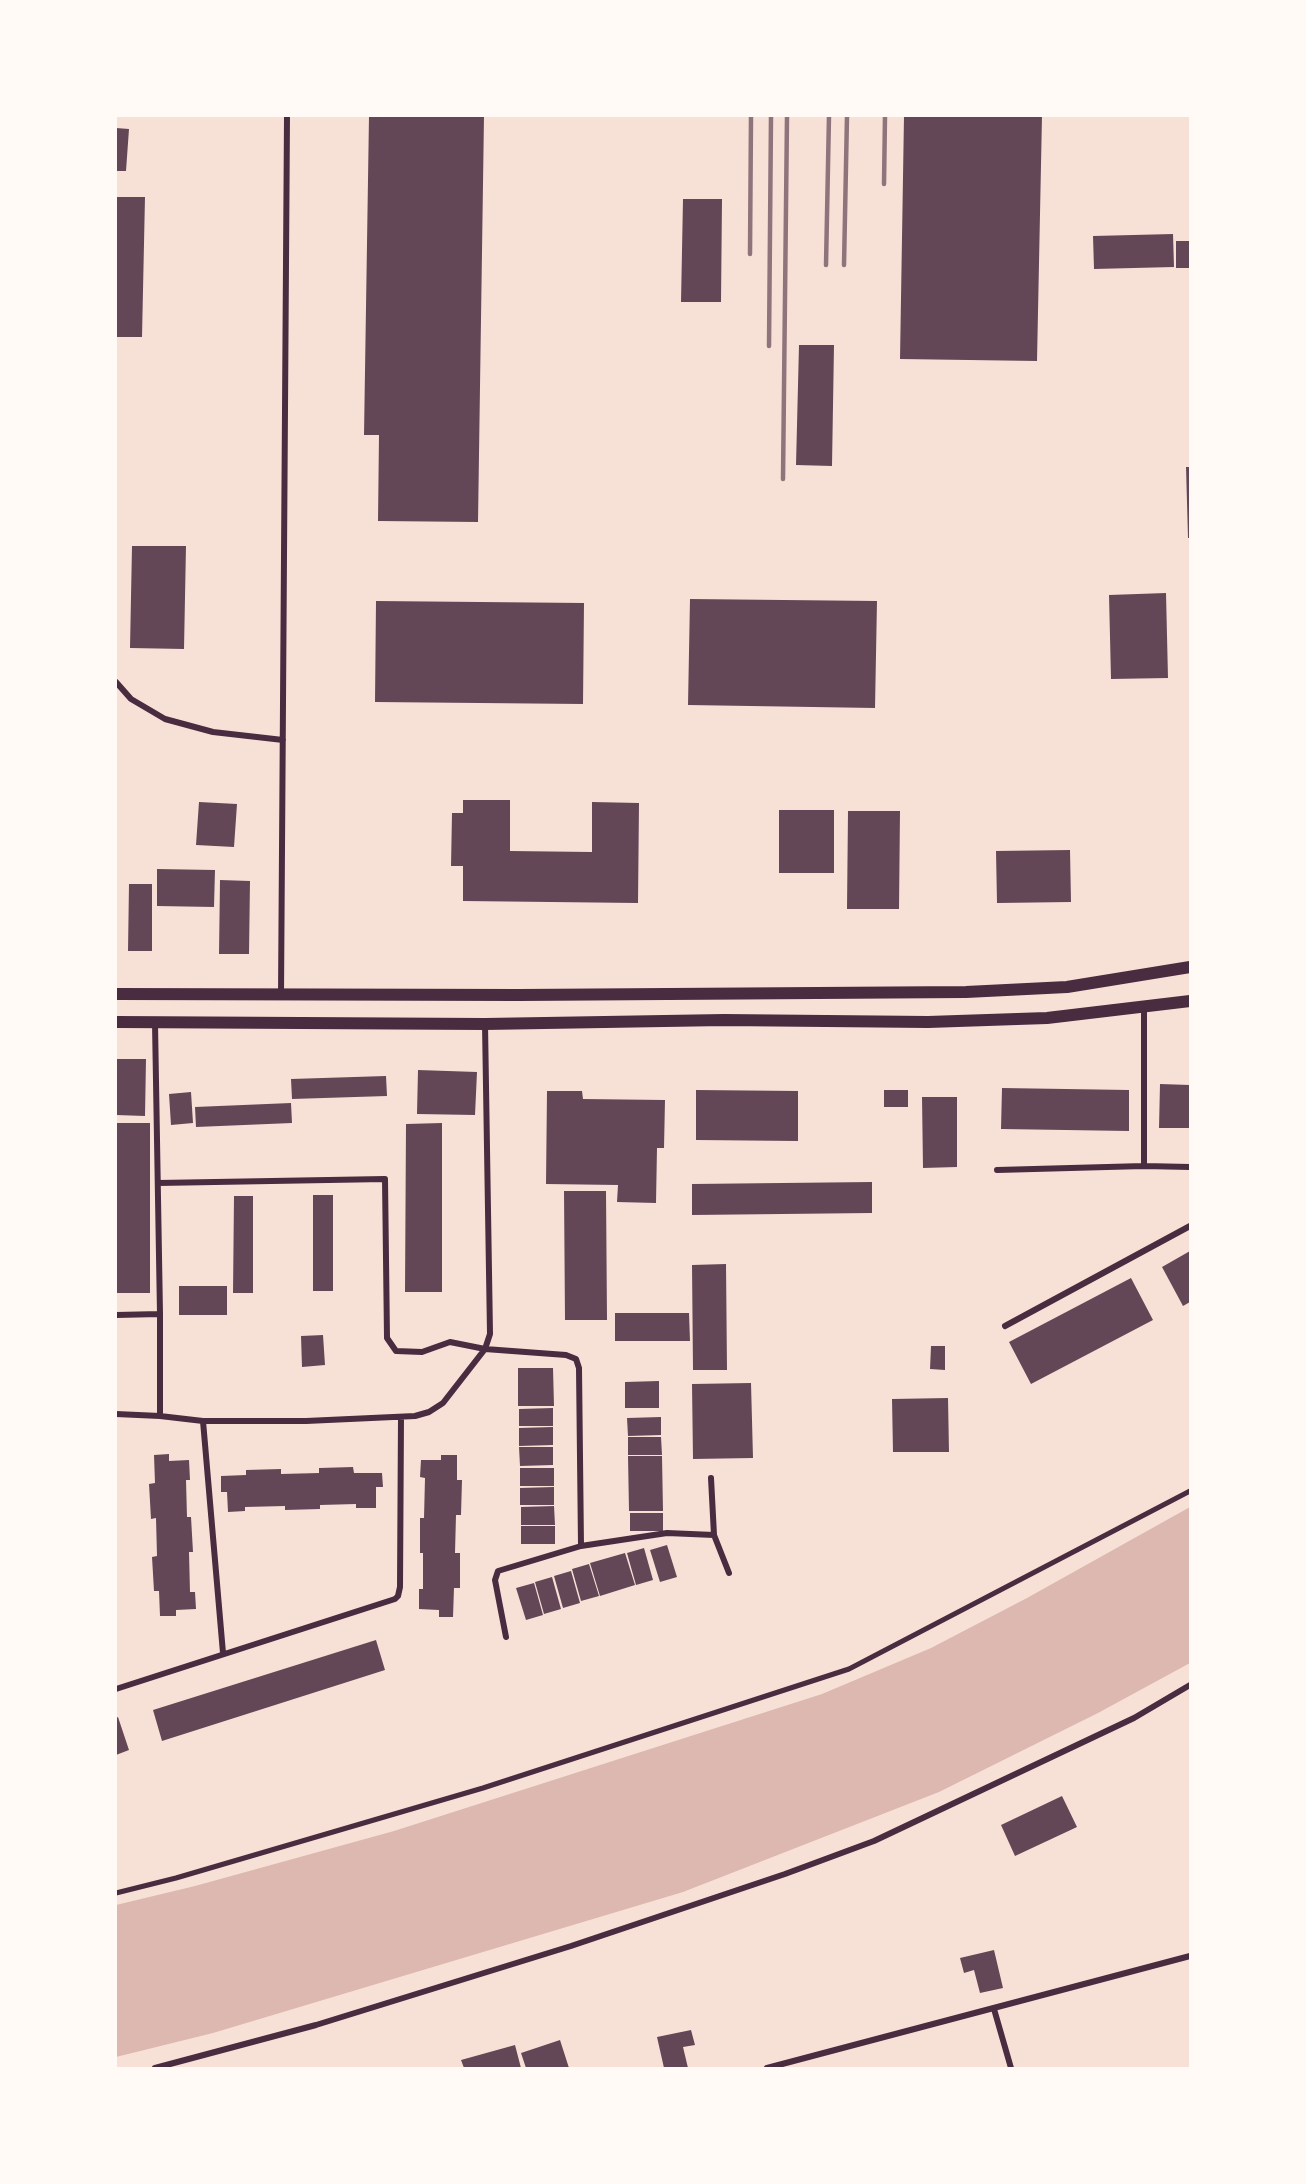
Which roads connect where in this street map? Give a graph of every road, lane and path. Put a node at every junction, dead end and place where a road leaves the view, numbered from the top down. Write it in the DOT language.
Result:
graph roads {
  1 [pos="287,116"];
  2 [pos="116,682"];
  3 [pos="283,740"];
  4 [pos="1191,967"];
  5 [pos="116,994"];
  6 [pos="280,994"];
  7 [pos="1191,1001"];
  8 [pos="1144,1007"];
  9 [pos="116,1022"];
  10 [pos="155,1023"];
  11 [pos="485,1024"];
  12 [pos="1144,1166"];
  13 [pos="1191,1167"];
  14 [pos="997,1170"];
  15 [pos="158,1183"];
  16 [pos="1191,1226"];
  17 [pos="160,1314"];
  18 [pos="116,1315"];
  19 [pos="1005,1326"];
  20 [pos="485,1349"];
  21 [pos="116,1414"];
  22 [pos="160,1416"];
  23 [pos="401,1417"];
  24 [pos="203,1421"];
  25 [pos="711,1478"];
  26 [pos="1191,1491"];
  27 [pos="714,1535"];
  28 [pos="581,1546"];
  29 [pos="729,1573"];
  30 [pos="506,1637"];
  31 [pos="223,1653"];
  32 [pos="1191,1685"];
  33 [pos="116,1689"];
  34 [pos="116,1893"];
  35 [pos="1191,1956"];
  36 [pos="994,2009"];
  37 [pos="155,2068"];
  38 [pos="766,2068"];
  39 [pos="1011,2068"];
  1 -- 3 [label="street"];
  2 -- 3 [label="street"];
  3 -- 6 [label="street"];
  4 -- 6 [label="main road"];
  5 -- 6 [label="main road"];
  7 -- 8 [label="main road"];
  8 -- 11 [label="main road"];
  8 -- 12 [label="street"];
  9 -- 10 [label="main road"];
  10 -- 11 [label="main road"];
  10 -- 15 [label="street"];
  11 -- 20 [label="street"];
  12 -- 13 [label="street"];
  12 -- 14 [label="street"];
  15 -- 17 [label="street"];
  15 -- 20 [label="street"];
  16 -- 19 [label="street"];
  17 -- 18 [label="street"];
  17 -- 22 [label="street"];
  20 -- 23 [label="street"];
  20 -- 28 [label="street"];
  21 -- 22 [label="street"];
  22 -- 24 [label="street"];
  23 -- 24 [label="street"];
  23 -- 31 [label="street"];
  24 -- 31 [label="street"];
  25 -- 27 [label="street"];
  26 -- 34 [label="street"];
  27 -- 28 [label="street"];
  27 -- 29 [label="street"];
  28 -- 30 [label="street"];
  31 -- 33 [label="street"];
  32 -- 37 [label="street"];
  35 -- 36 [label="street"];
  36 -- 38 [label="street"];
  36 -- 39 [label="street"];
}
